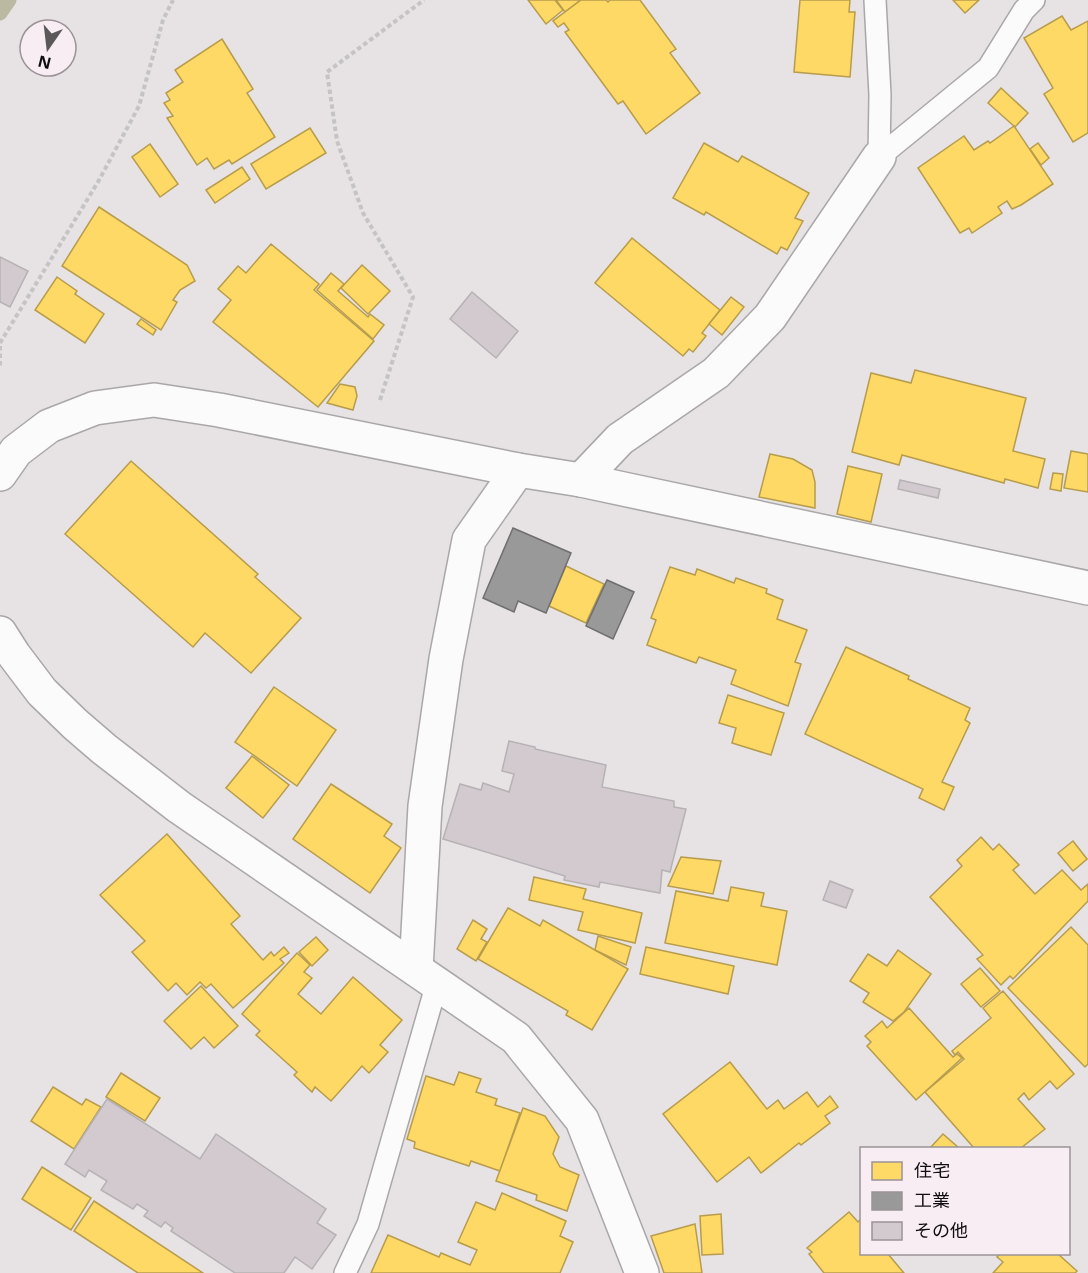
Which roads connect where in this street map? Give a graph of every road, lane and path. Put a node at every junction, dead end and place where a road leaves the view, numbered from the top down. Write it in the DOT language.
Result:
graph roads {
  1 [pos="173,0"];
  2 [pos="423,0"];
  3 [pos="875,0"];
  4 [pos="1034,0"];
  5 [pos="879,157"];
  6 [pos="0,344"];
  7 [pos="0,366"];
  8 [pos="387,406"];
  9 [pos="518,470"];
  10 [pos="0,474"];
  11 [pos="581,480"];
  12 [pos="1088,588"];
  13 [pos="0,633"];
  14 [pos="427,976"];
  15 [pos="345,1273"];
  16 [pos="642,1273"];
  1 -- 6 [label="path"];
  2 -- 8 [label="path"];
  3 -- 5 [label="lane"];
  4 -- 5 [label="lane"];
  5 -- 11 [label="street"];
  6 -- 7 [label="path"];
  9 -- 10 [label="street"];
  9 -- 11 [label="street"];
  9 -- 14 [label="street"];
  11 -- 12 [label="street"];
  13 -- 14 [label="street"];
  14 -- 15 [label="lane"];
  14 -- 16 [label="street"];
}
